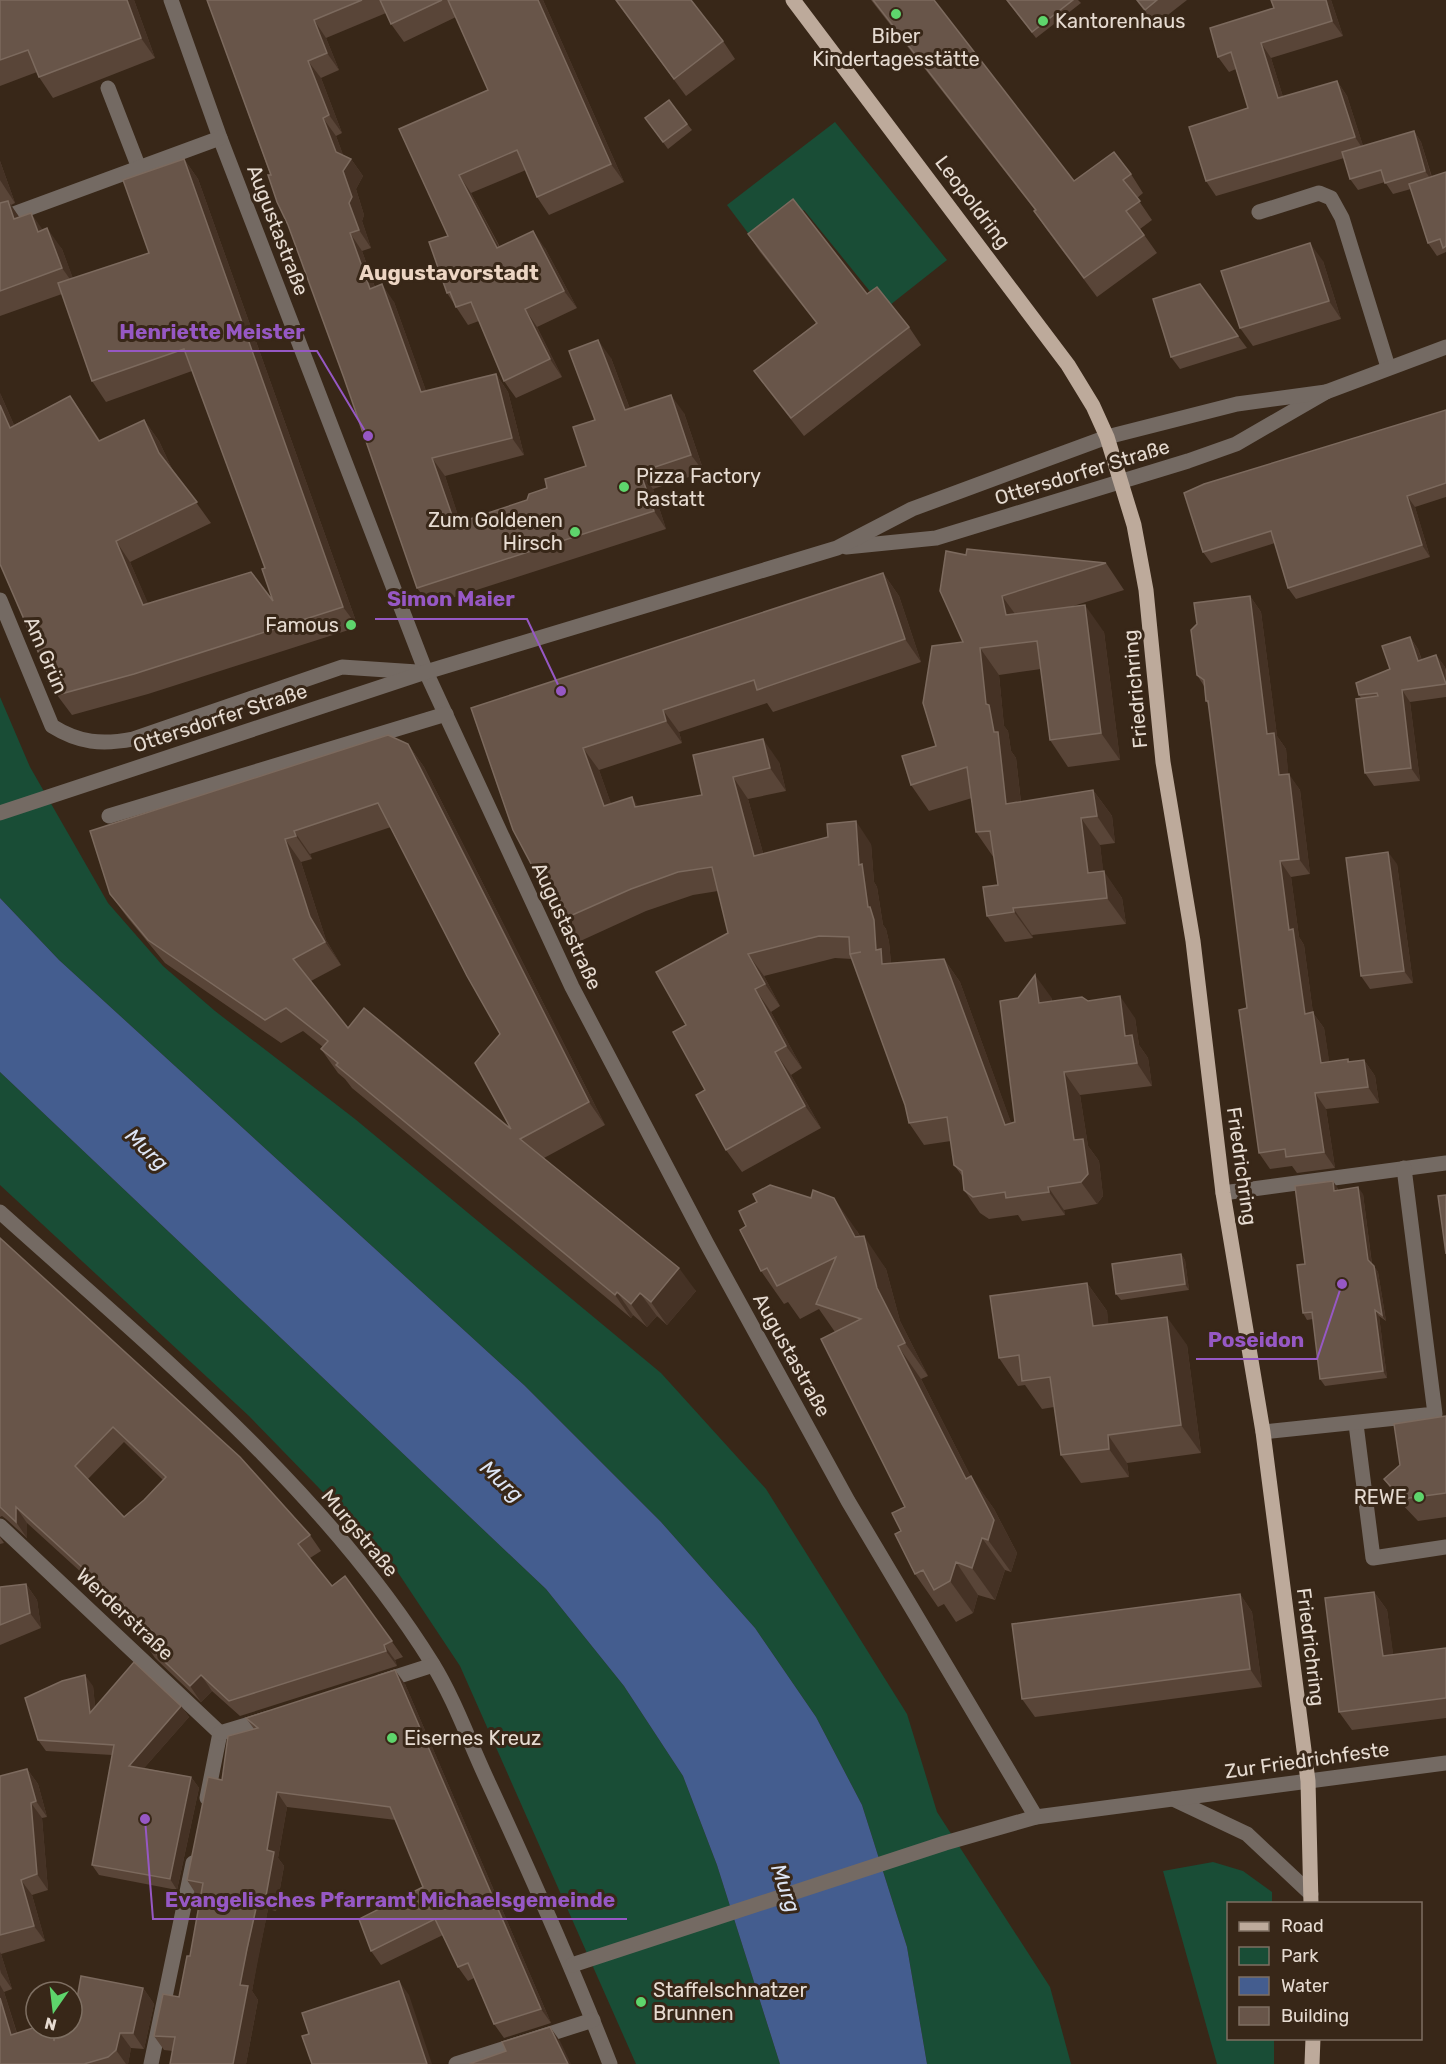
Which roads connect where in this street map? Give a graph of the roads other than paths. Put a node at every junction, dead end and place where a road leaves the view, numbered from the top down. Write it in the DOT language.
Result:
graph roads {
  1 [pos="171,0"];
  2 [pos="793,0"];
  3 [pos="108,88"];
  4 [pos="220,138"];
  5 [pos="139,168"];
  6 [pos="1259,212"];
  7 [pos="0,219"];
  8 [pos="1446,347"];
  9 [pos="1388,367"];
  10 [pos="1326,392"];
  11 [pos="1107,437"];
  12 [pos="1123,482"];
  13 [pos="837,548"];
  14 [pos="0,600"];
  15 [pos="426,672"];
  16 [pos="446,714"];
  17 [pos="52,726"];
  18 [pos="0,813"];
  19 [pos="109,816"];
  20 [pos="1446,1163"];
  21 [pos="1404,1168"];
  22 [pos="1223,1192"];
  23 [pos="0,1212"];
  24 [pos="1356,1424"];
  25 [pos="1263,1432"];
  26 [pos="0,1526"];
  27 [pos="1446,1547"];
  28 [pos="433,1665"];
  29 [pos="366,1686"];
  30 [pos="288,1712"];
  31 [pos="220,1733"];
  32 [pos="1446,1763"];
  33 [pos="1308,1781"];
  34 [pos="1173,1799"];
  35 [pos="204,1813"];
  36 [pos="1036,1818"];
  37 [pos="196,1847"];
  38 [pos="1311,1899"];
  39 [pos="572,1965"];
  40 [pos="593,2020"];
  41 [pos="1313,2040"];
  42 [pos="151,2064"];
  43 [pos="456,2064"];
  44 [pos="610,2064"];
  45 [pos="1312,2064"];
  1 -- 4 [label="street, Augustastraße"];
  2 -- 11 [label="main road, Leopoldring"];
  3 -- 5 [label="street"];
  4 -- 5 [label="street"];
  4 -- 15 [label="street, Augustastraße"];
  5 -- 7 [label="street"];
  6 -- 9 [label="street"];
  8 -- 9 [label="street, Ottersdorfer Straße"];
  9 -- 10 [label="street, Ottersdorfer Straße"];
  10 -- 11 [label="street, Ottersdorfer Straße"];
  10 -- 12 [label="street, Ottersdorfer Straße"];
  11 -- 12 [label="main road, Friedrichring"];
  11 -- 13 [label="street, Ottersdorfer Straße"];
  12 -- 13 [label="street, Ottersdorfer Straße"];
  12 -- 22 [label="main road, Friedrichring"];
  13 -- 15 [label="street, Ottersdorfer Straße"];
  14 -- 17 [label="street, Am Grün"];
  15 -- 16 [label="street, Augustastraße"];
  15 -- 17 [label="street, Ottersdorfer Straße"];
  15 -- 18 [label="street, Ottersdorfer Straße"];
  16 -- 19 [label="street"];
  16 -- 36 [label="street, Augustastraße"];
  20 -- 21 [label="street"];
  21 -- 22 [label="street"];
  21 -- 24 [label="street"];
  22 -- 25 [label="main road, Friedrichring"];
  23 -- 28 [label="street, Murgstraße"];
  24 -- 25 [label="street"];
  24 -- 27 [label="street"];
  25 -- 33 [label="main road, Friedrichring"];
  26 -- 31 [label="street, Werderstraße"];
  28 -- 29 [label="street"];
  28 -- 39 [label="street, Murgstraße"];
  30 -- 31 [label="street"];
  31 -- 35 [label="street"];
  32 -- 33 [label="street, Zur Friedrichfeste"];
  33 -- 34 [label="street, Zur Friedrichfeste"];
  33 -- 38 [label="main road, Friedrichring"];
  34 -- 36 [label="street, Zur Friedrichfeste"];
  34 -- 38 [label="street"];
  36 -- 39 [label="street, Zur Friedrichfeste"];
  37 -- 42 [label="street"];
  39 -- 40 [label="street, Murgstraße"];
  40 -- 43 [label="street"];
  40 -- 44 [label="street, Murgstraße"];
  41 -- 45 [label="main road"];
}
